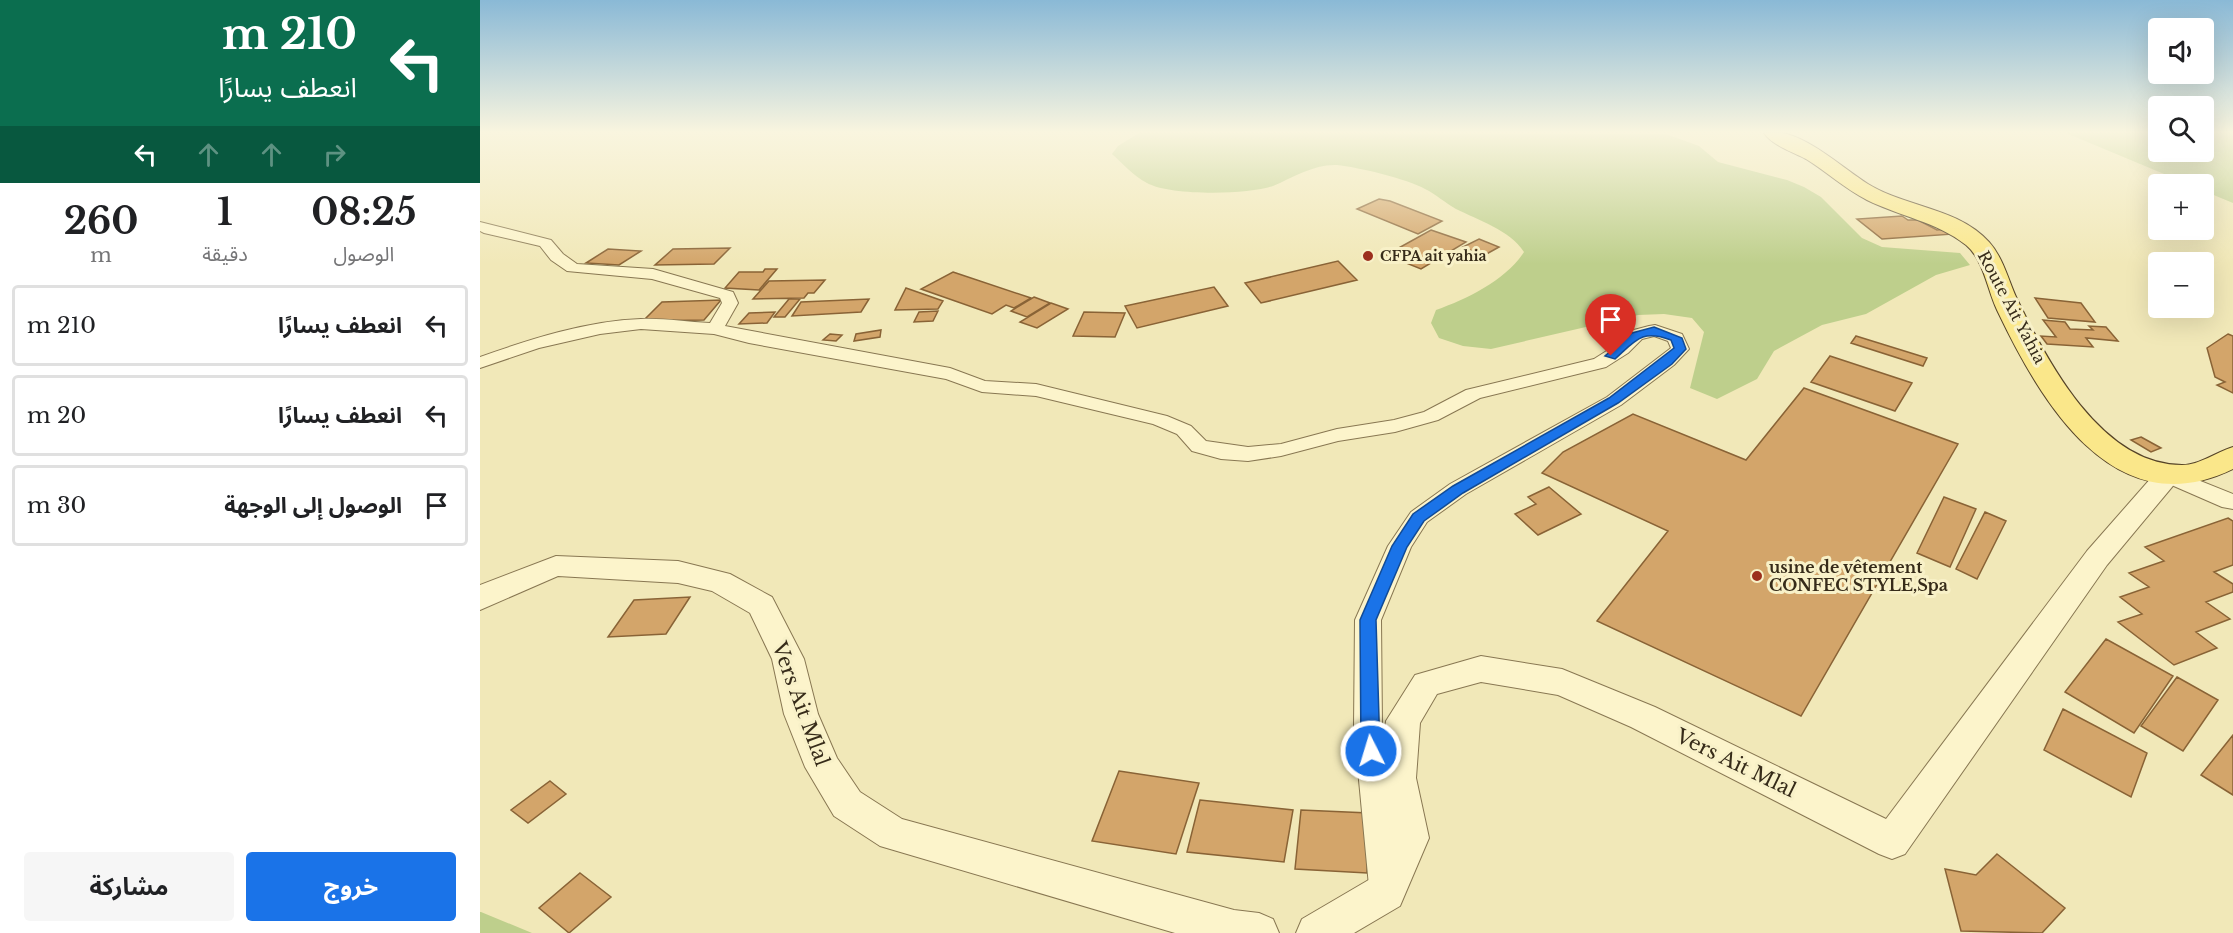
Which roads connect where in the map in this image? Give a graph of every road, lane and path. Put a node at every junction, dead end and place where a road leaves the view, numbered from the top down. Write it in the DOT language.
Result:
graph roads {
  1 [pos="1845,177"];
  2 [pos="480,226"];
  3 [pos="715,329"];
  4 [pos="480,363"];
  5 [pos="2233,457"];
  6 [pos="2168,475"];
  7 [pos="2233,501"];
  8 [pos="480,599"];
  9 [pos="1386,892"];
  10 [pos="1259,933"];
  11 [pos="1316,933"];
  1 -- 6 [label="main road, Route Ait Yahia"];
  2 -- 3 [label="street"];
  3 -- 4 [label="street"];
  3 -- 9 [label="street"];
  5 -- 6 [label="main road, Route Ait Yahia"];
  6 -- 7 [label="street"];
  6 -- 9 [label="street, Vers Ait Mlal"];
  8 -- 10 [label="street, Vers Ait Mlal"];
  9 -- 11 [label="street"];
}
